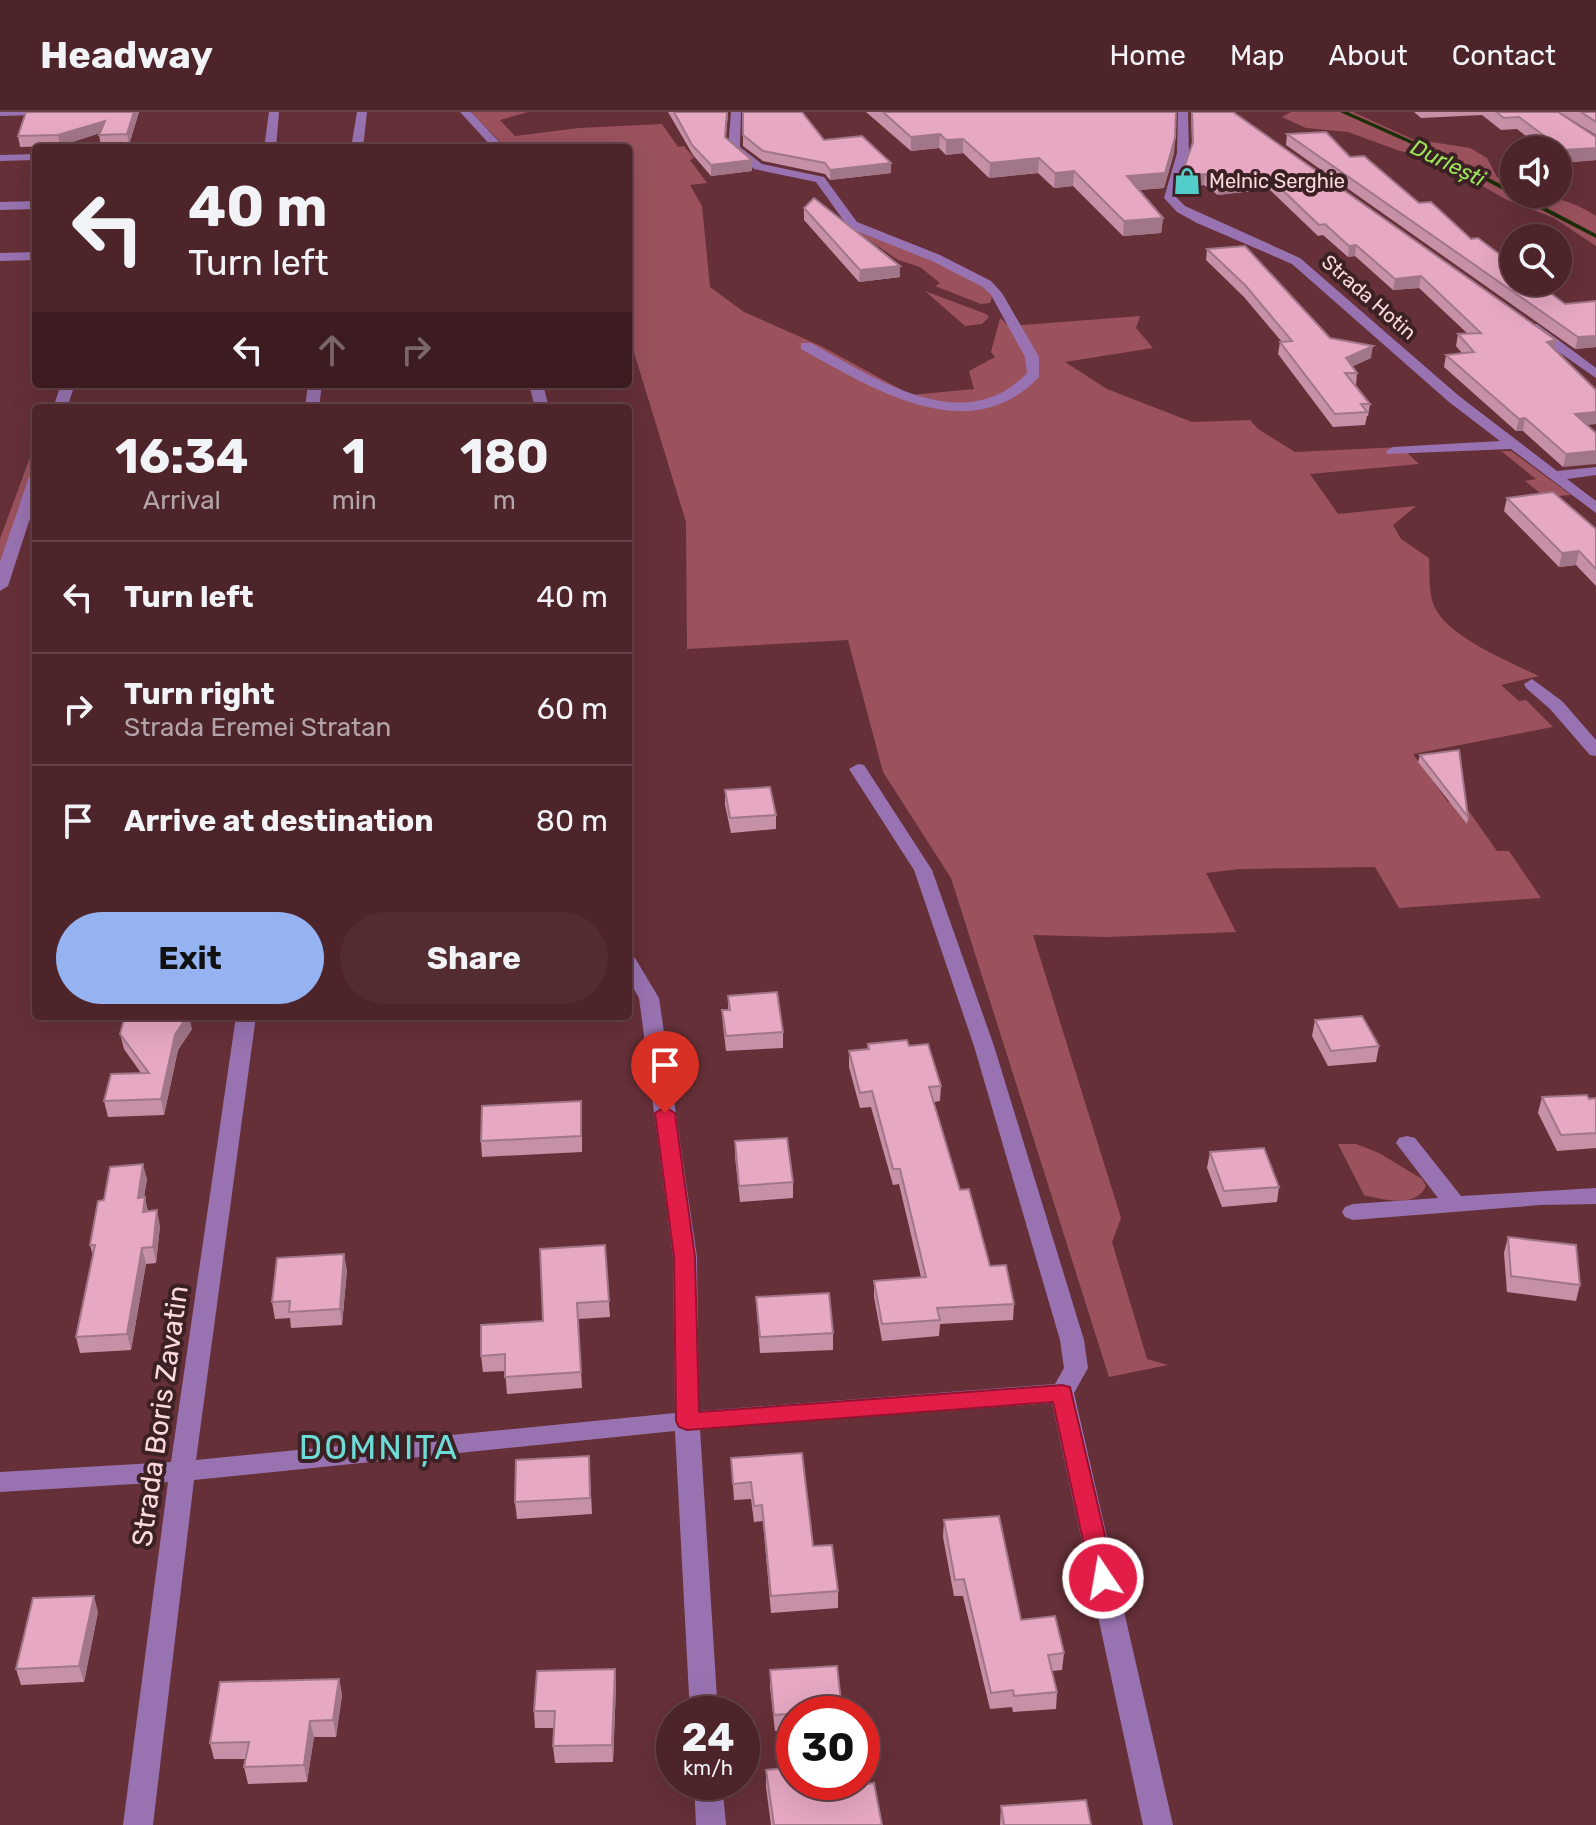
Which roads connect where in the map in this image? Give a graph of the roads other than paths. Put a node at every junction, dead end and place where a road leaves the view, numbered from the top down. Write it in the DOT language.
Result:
graph roads {
  1 [pos="36,112"];
  2 [pos="274,112"];
  3 [pos="362,112"];
  4 [pos="465,112"];
  5 [pos="736,112"];
  6 [pos="1183,112"];
  7 [pos="0,113"];
  8 [pos="270,144"];
  9 [pos="358,144"];
  10 [pos="495,144"];
  11 [pos="32,157"];
  12 [pos="0,158"];
  13 [pos="32,205"];
  14 [pos="0,206"];
  15 [pos="32,256"];
  16 [pos="0,257"];
  17 [pos="1519,317"];
  18 [pos="806,346"];
  19 [pos="1596,374"];
  20 [pos="1511,445"];
  21 [pos="1393,451"];
  22 [pos="1596,471"];
  23 [pos="1552,476"];
  24 [pos="32,489"];
  25 [pos="1596,508"];
  26 [pos="0,586"];
  27 [pos="1532,684"];
  28 [pos="1596,751"];
  29 [pos="858,769"];
  30 [pos="632,969"];
  31 [pos="245,1020"];
  32 [pos="1407,1143"];
  33 [pos="1596,1196"];
  34 [pos="1455,1204"];
  35 [pos="1353,1212"];
  36 [pos="1062,1393"];
  37 [pos="687,1421"];
  38 [pos="182,1471"];
  39 [pos="0,1482"];
  40 [pos="703,1696"];
  41 [pos="709,1800"];
  42 [pos="138,1825"];
  43 [pos="711,1825"];
  44 [pos="1158,1825"];
  1 -- 7 [label="street"];
  2 -- 8 [label="street"];
  3 -- 9 [label="street"];
  4 -- 10 [label="street"];
  5 -- 18 [label="street"];
  6 -- 20 [label="street, Strada Hotin"];
  11 -- 12 [label="street"];
  13 -- 14 [label="street"];
  15 -- 16 [label="street"];
  17 -- 19 [label="street"];
  20 -- 21 [label="street"];
  20 -- 23 [label="street, Strada Hotin"];
  22 -- 23 [label="street"];
  23 -- 25 [label="street, Strada Hotin"];
  24 -- 26 [label="street"];
  27 -- 28 [label="street"];
  29 -- 36 [label="street"];
  30 -- 37 [label="street"];
  31 -- 38 [label="street, Strada Boris Zavatin"];
  32 -- 34 [label="street"];
  33 -- 34 [label="street"];
  34 -- 35 [label="street"];
  36 -- 37 [label="street"];
  36 -- 44 [label="street"];
  37 -- 38 [label="street"];
  37 -- 40 [label="street"];
  38 -- 39 [label="street"];
  38 -- 42 [label="street, Strada Boris Zavatin"];
  41 -- 43 [label="street"];
}
